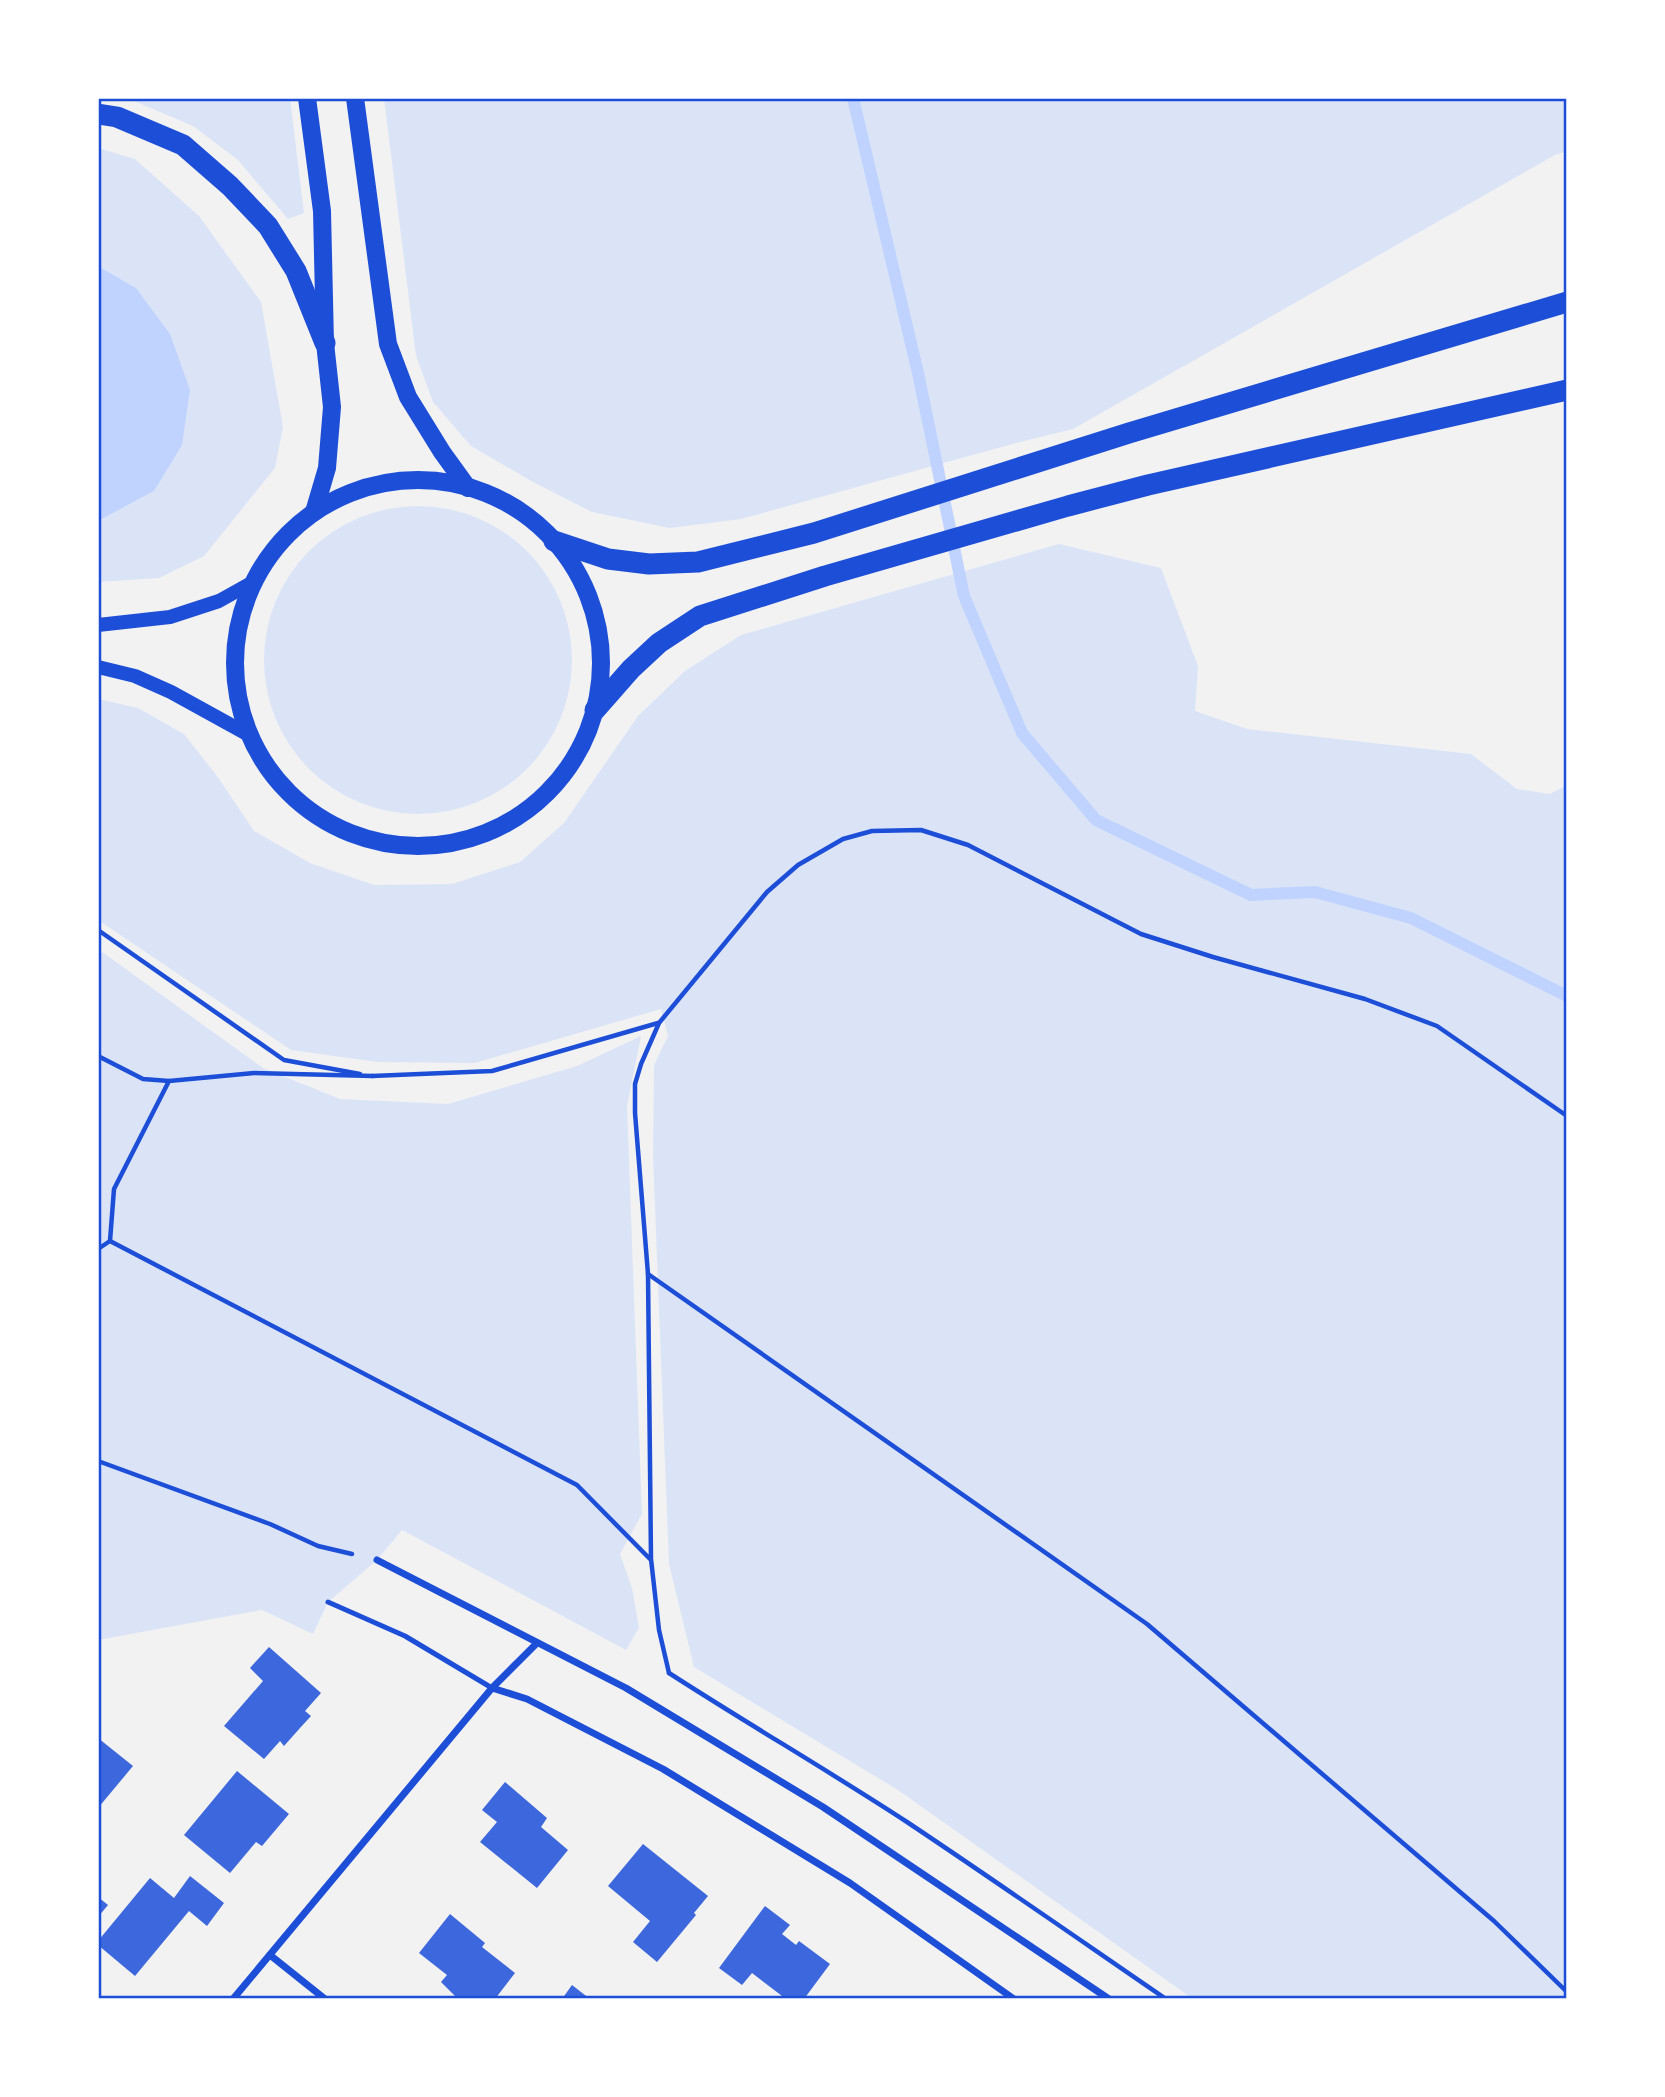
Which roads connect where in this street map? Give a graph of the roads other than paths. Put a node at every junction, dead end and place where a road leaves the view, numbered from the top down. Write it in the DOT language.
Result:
graph roads {
  1 [pos="307,98"];
  2 [pos="355,98"];
  3 [pos="98,114"];
  4 [pos="1567,302"];
  5 [pos="325,343"];
  6 [pos="1567,390"];
  7 [pos="468,488"];
  8 [pos="314,512"];
  9 [pos="554,541"];
  10 [pos="253,582"];
  11 [pos="98,625"];
  12 [pos="98,667"];
  13 [pos="595,710"];
  14 [pos="249,735"];
  15 [pos="377,1560"];
  16 [pos="328,1602"];
  17 [pos="537,1643"];
  18 [pos="492,1688"];
  19 [pos="270,1955"];
  20 [pos="233,1999"];
  21 [pos="325,1999"];
  22 [pos="1014,1999"];
  23 [pos="1109,1999"];
  1 -- 5 [label="main road"];
  2 -- 7 [label="main road"];
  3 -- 5 [label="highway"];
  4 -- 9 [label="highway"];
  5 -- 8 [label="main road"];
  6 -- 13 [label="highway"];
  7 -- 8 [label="main road"];
  7 -- 9 [label="main road"];
  8 -- 10 [label="main road"];
  9 -- 13 [label="main road"];
  10 -- 11 [label="main road"];
  10 -- 14 [label="main road"];
  12 -- 14 [label="main road"];
  13 -- 14 [label="main road"];
  15 -- 17 [label="street"];
  16 -- 18 [label="lane"];
  17 -- 18 [label="street"];
  17 -- 23 [label="street"];
  18 -- 19 [label="street"];
  18 -- 22 [label="street"];
  19 -- 20 [label="street"];
  19 -- 21 [label="street"];
}
